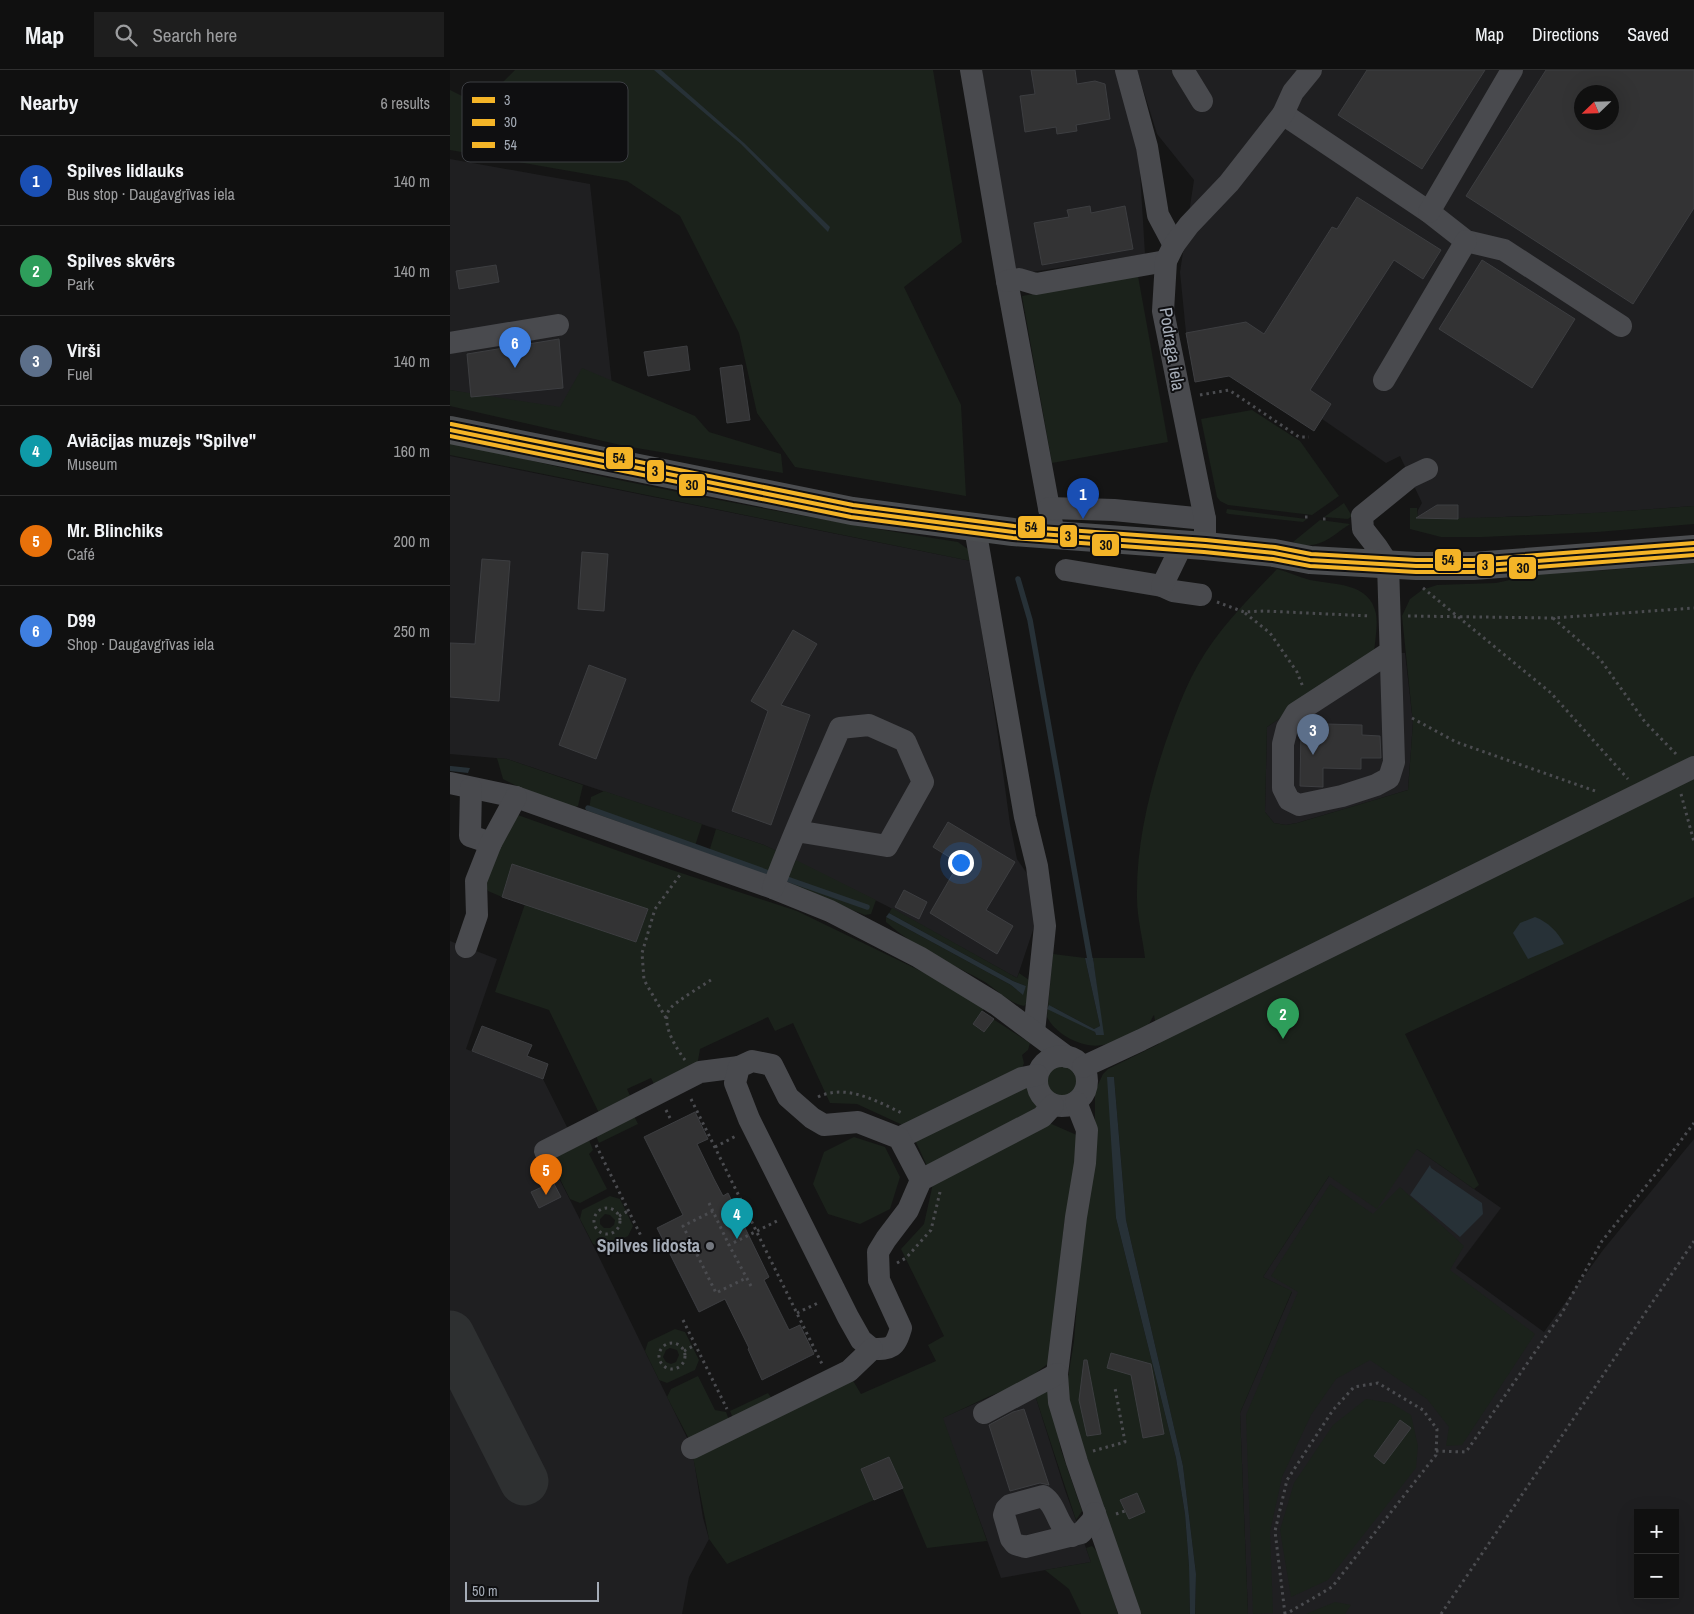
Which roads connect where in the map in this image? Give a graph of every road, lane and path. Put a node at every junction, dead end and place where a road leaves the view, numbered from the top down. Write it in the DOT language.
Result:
graph roads {
  1 [pos="971,70"];
  2 [pos="1126,70"];
  3 [pos="1183,70"];
  4 [pos="1311,70"];
  5 [pos="1512,70"];
  6 [pos="1202,101"];
  7 [pos="1283,114"];
  8 [pos="1429,212"];
  9 [pos="1466,241"];
  10 [pos="1170,253"];
  11 [pos="1007,281"];
  12 [pos="558,325"];
  13 [pos="1621,326"];
  14 [pos="450,343"];
  15 [pos="1384,380"];
  16 [pos="1180,398"];
  17 [pos="450,430"];
  18 [pos="1310,437"];
  19 [pos="1427,469"];
  20 [pos="1049,508"];
  21 [pos="1205,519"];
  22 [pos="975,528"];
  23 [pos="1054,535"];
  24 [pos="1194,545"];
  25 [pos="1694,550"];
  26 [pos="1388,564"];
  27 [pos="1066,570"];
  28 [pos="1418,583"];
  29 [pos="1162,586"];
  30 [pos="1201,595"];
  31 [pos="1694,608"];
  32 [pos="1244,612"];
  33 [pos="1390,616"];
  34 [pos="1457,617"];
  35 [pos="1553,618"];
  36 [pos="1390,652"];
  37 [pos="1310,704"];
  38 [pos="1393,707"];
  39 [pos="1685,770"];
  40 [pos="460,786"];
  41 [pos="516,797"];
  42 [pos="1634,797"];
  43 [pos="796,831"];
  44 [pos="1694,842"];
  45 [pos="491,843"];
  46 [pos="692,860"];
  47 [pos="773,888"];
  48 [pos="466,946"];
  49 [pos="711,980"];
  50 [pos="666,1018"];
  51 [pos="1034,1032"];
  52 [pos="1075,1062"];
  53 [pos="739,1067"];
  54 [pos="1037,1075"];
  55 [pos="689,1078"];
  56 [pos="1076,1102"];
  57 [pos="1053,1104"];
  58 [pos="797,1106"];
  59 [pos="907,1115"];
  60 [pos="1694,1123"];
  61 [pos="753,1128"];
  62 [pos="587,1129"];
  63 [pos="899,1138"];
  64 [pos="715,1147"];
  65 [pos="545,1151"];
  66 [pos="931,1182"];
  67 [pos="709,1203"];
  68 [pos="628,1212"];
  69 [pos="713,1212"];
  70 [pos="795,1212"];
  71 [pos="619,1216"];
  72 [pos="756,1231"];
  73 [pos="641,1236"];
  74 [pos="1694,1241"];
  75 [pos="729,1245"];
  76 [pos="879,1273"];
  77 [pos="746,1278"];
  78 [pos="751,1286"];
  79 [pos="836,1293"];
  80 [pos="797,1313"];
  81 [pos="683,1320"];
  82 [pos="695,1345"];
  83 [pos="872,1349"];
  84 [pos="684,1350"];
  85 [pos="1057,1374"];
  86 [pos="830,1380"];
  87 [pos="1115,1388"];
  88 [pos="984,1412"];
  89 [pos="736,1427"];
  90 [pos="692,1448"];
  91 [pos="1436,1451"];
  92 [pos="1076,1455"];
  93 [pos="1095,1513"];
  94 [pos="1072,1536"];
  95 [pos="1130,1614"];
  96 [pos="1285,1614"];
  97 [pos="1440,1614"];
  1 -- 11 [label="street"];
  2 -- 10 [label="street"];
  3 -- 6 [label="street"];
  4 -- 7 [label="street"];
  5 -- 8 [label="street"];
  7 -- 8 [label="street"];
  7 -- 10 [label="street"];
  8 -- 9 [label="street"];
  9 -- 13 [label="street"];
  9 -- 15 [label="street"];
  10 -- 11 [label="street"];
  10 -- 16 [label="street, Podraga iela"];
  11 -- 20 [label="street"];
  12 -- 14 [label="street"];
  16 -- 18 [label="path"];
  16 -- 21 [label="street, Podraga iela"];
  17 -- 22 [label="main road"];
  19 -- 26 [label="street"];
  20 -- 21 [label="street"];
  20 -- 23 [label="street"];
  21 -- 24 [label="street, Podraga iela"];
  22 -- 23 [label="main road"];
  22 -- 51 [label="street"];
  23 -- 24 [label="main road"];
  24 -- 26 [label="main road"];
  24 -- 29 [label="street"];
  25 -- 26 [label="main road"];
  26 -- 33 [label="street"];
  27 -- 29 [label="street"];
  28 -- 34 [label="path"];
  29 -- 30 [label="street"];
  30 -- 32 [label="path"];
  31 -- 35 [label="path"];
  32 -- 33 [label="path"];
  32 -- 37 [label="path"];
  33 -- 34 [label="path"];
  33 -- 36 [label="street"];
  34 -- 35 [label="path"];
  34 -- 42 [label="path"];
  35 -- 39 [label="path"];
  36 -- 37 [label="street"];
  36 -- 38 [label="street"];
  37 -- 38 [label="street"];
  38 -- 42 [label="path"];
  39 -- 42 [label="street"];
  39 -- 44 [label="path"];
  40 -- 41 [label="street"];
  40 -- 45 [label="street"];
  41 -- 45 [label="street"];
  41 -- 46 [label="street"];
  42 -- 52 [label="street"];
  43 -- 43 [label="street"];
  43 -- 47 [label="street"];
  45 -- 48 [label="street"];
  46 -- 47 [label="street"];
  46 -- 50 [label="path"];
  47 -- 51 [label="street"];
  49 -- 50 [label="path"];
  50 -- 55 [label="path"];
  51 -- 52 [label="street"];
  52 -- 54 [label="street"];
  52 -- 56 [label="street"];
  53 -- 55 [label="street"];
  53 -- 58 [label="street"];
  53 -- 61 [label="street"];
  54 -- 57 [label="street"];
  54 -- 63 [label="street"];
  55 -- 62 [label="street"];
  55 -- 64 [label="path"];
  56 -- 57 [label="street"];
  56 -- 85 [label="street"];
  57 -- 66 [label="street"];
  58 -- 59 [label="path"];
  58 -- 63 [label="street"];
  60 -- 91 [label="path"];
  61 -- 64 [label="path"];
  61 -- 70 [label="street"];
  62 -- 65 [label="street"];
  62 -- 68 [label="path"];
  63 -- 66 [label="street"];
  64 -- 72 [label="path"];
  66 -- 76 [label="street"];
  66 -- 76 [label="path"];
  67 -- 69 [label="path"];
  68 -- 71 [label="path"];
  68 -- 73 [label="path"];
  69 -- 75 [label="path"];
  69 -- 77 [label="path"];
  70 -- 72 [label="path"];
  70 -- 79 [label="street"];
  71 -- 71 [label="path"];
  72 -- 75 [label="path"];
  72 -- 80 [label="path"];
  74 -- 97 [label="path"];
  75 -- 77 [label="path"];
  76 -- 83 [label="street"];
  77 -- 78 [label="path"];
  79 -- 80 [label="path"];
  79 -- 83 [label="street"];
  80 -- 86 [label="path"];
  81 -- 82 [label="path"];
  82 -- 84 [label="path"];
  82 -- 89 [label="path"];
  83 -- 86 [label="street"];
  84 -- 84 [label="path"];
  85 -- 88 [label="street"];
  85 -- 92 [label="street"];
  86 -- 89 [label="street"];
  87 -- 92 [label="path"];
  89 -- 90 [label="street"];
  91 -- 96 [label="path"];
  91 -- 96 [label="path"];
  92 -- 93 [label="street"];
  93 -- 94 [label="street"];
  93 -- 95 [label="street"];
}
